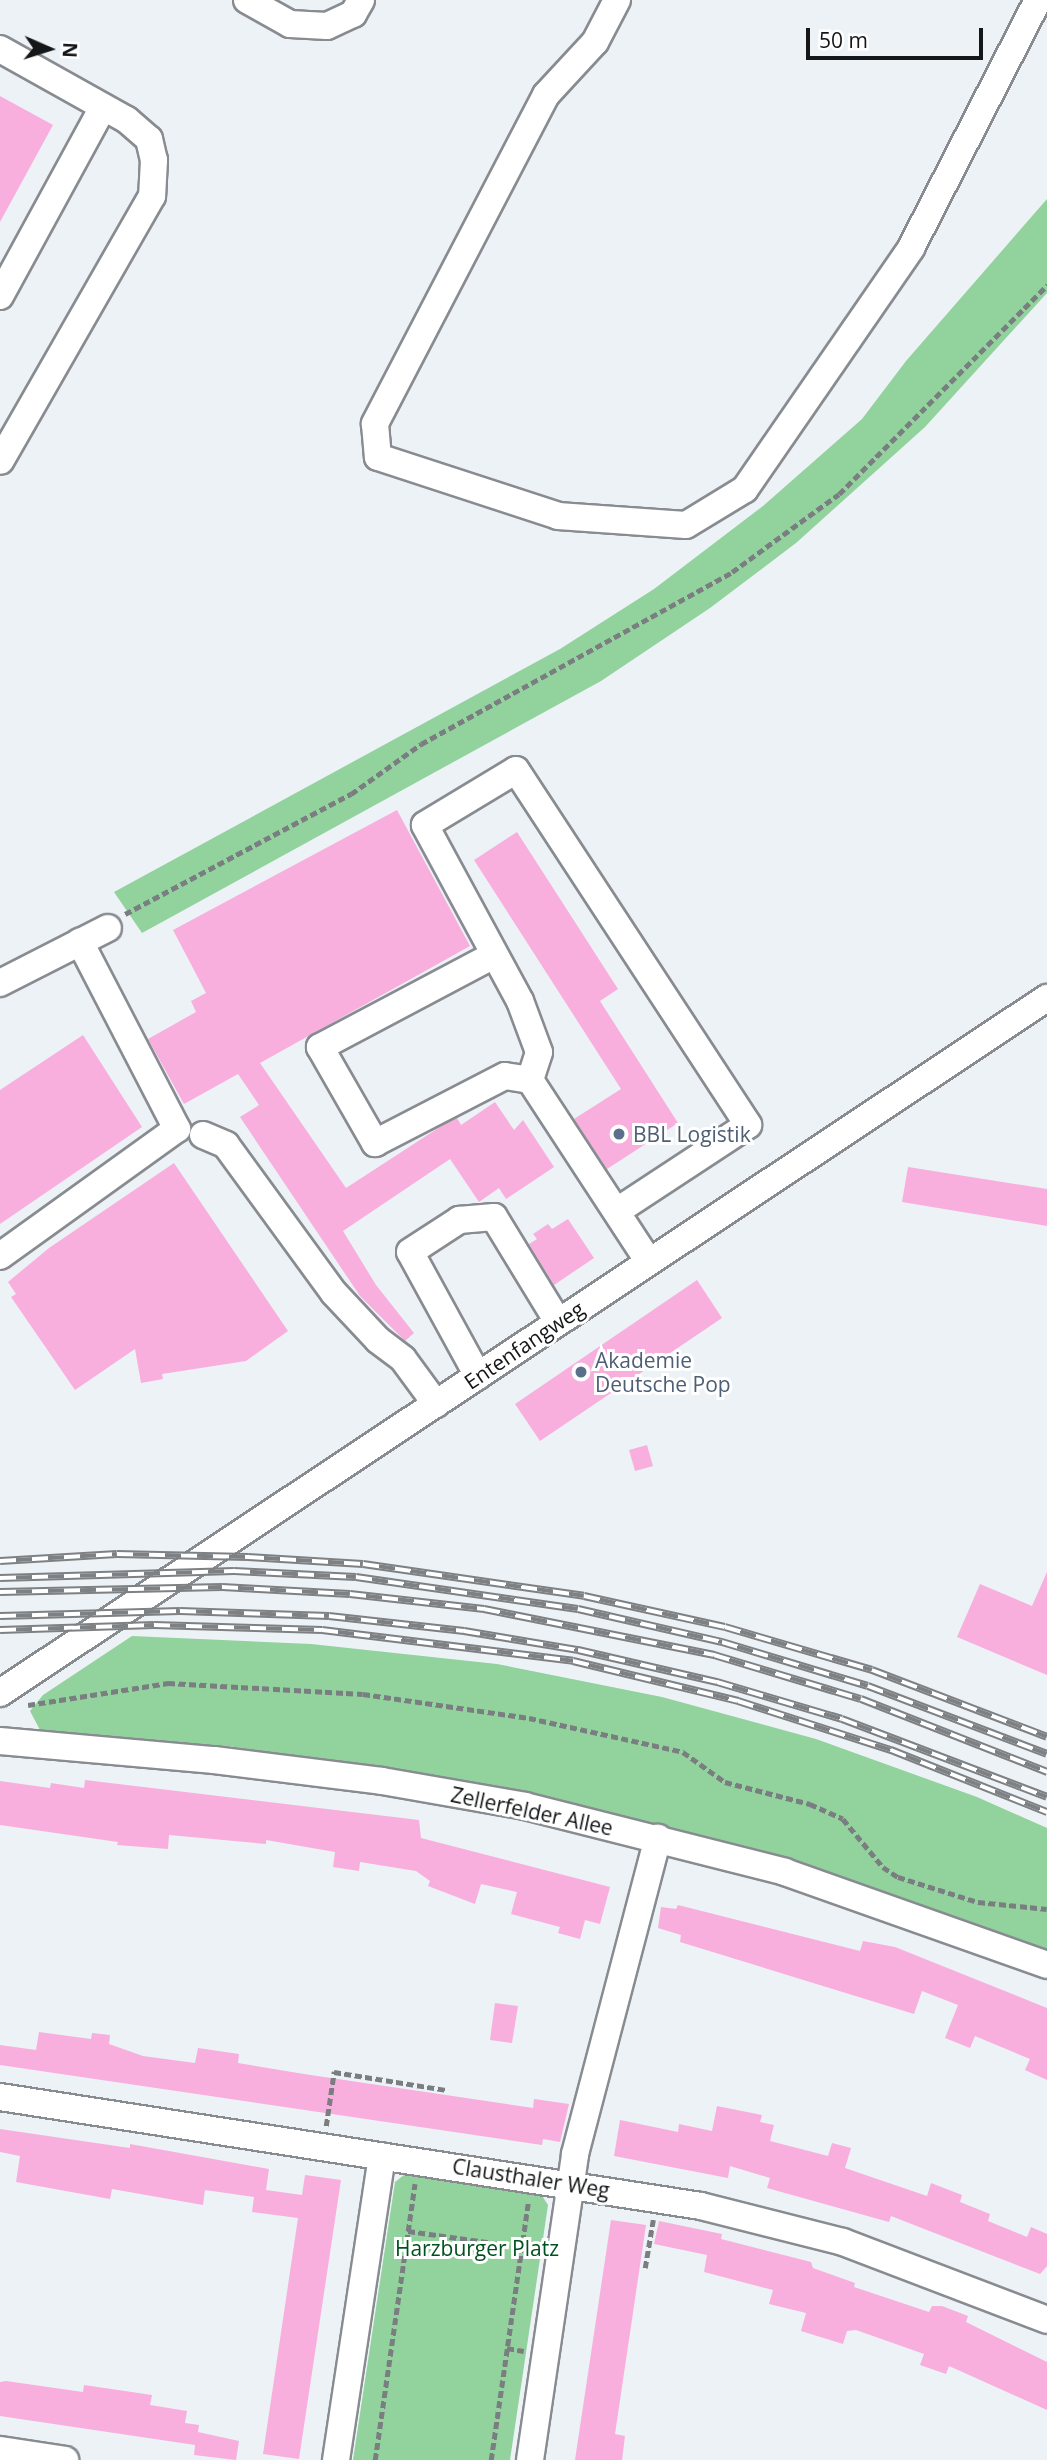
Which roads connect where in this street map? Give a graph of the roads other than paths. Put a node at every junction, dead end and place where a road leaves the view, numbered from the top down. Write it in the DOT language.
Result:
graph roads {
  1 [pos="247,0"];
  2 [pos="361,0"];
  3 [pos="617,0"];
  4 [pos="1038,0"];
  5 [pos="0,48"];
  6 [pos="103,107"];
  7 [pos="0,296"];
  8 [pos="0,461"];
  9 [pos="108,928"];
  10 [pos="80,942"];
  11 [pos="494,955"];
  12 [pos="0,983"];
  13 [pos="1047,998"];
  14 [pos="530,1080"];
  15 [pos="203,1135"];
  16 [pos="617,1211"];
  17 [pos="0,1255"];
  18 [pos="649,1262"];
  19 [pos="558,1322"];
  20 [pos="478,1376"];
  21 [pos="436,1404"];
  22 [pos="1,1693"];
  23 [pos="0,1741"];
  24 [pos="658,1838"];
  25 [pos="1047,1965"];
  26 [pos="0,2097"];
  27 [pos="382,2156"];
  28 [pos="570,2184"];
  29 [pos="1047,2320"];
  30 [pos="0,2450"];
  31 [pos="65,2460"];
  32 [pos="336,2460"];
  33 [pos="530,2460"];
  1 -- 2 [label="street"];
  3 -- 4 [label="street"];
  5 -- 6 [label="street"];
  6 -- 7 [label="street"];
  6 -- 8 [label="street"];
  9 -- 10 [label="street"];
  10 -- 12 [label="street"];
  10 -- 17 [label="street"];
  11 -- 14 [label="street"];
  11 -- 14 [label="street"];
  11 -- 16 [label="street"];
  13 -- 18 [label="street, Entenfangweg"];
  14 -- 16 [label="street"];
  15 -- 21 [label="street"];
  16 -- 18 [label="street"];
  18 -- 19 [label="street, Entenfangweg"];
  19 -- 20 [label="street, Entenfangweg"];
  19 -- 20 [label="street"];
  20 -- 21 [label="street, Entenfangweg"];
  21 -- 22 [label="street, Entenfangweg"];
  23 -- 24 [label="street, Zellerfelder Allee"];
  24 -- 25 [label="street, Zellerfelder Allee"];
  24 -- 28 [label="street"];
  26 -- 27 [label="street, Clausthaler Weg"];
  27 -- 28 [label="street, Clausthaler Weg"];
  27 -- 32 [label="street"];
  28 -- 29 [label="street, Clausthaler Weg"];
  28 -- 33 [label="street"];
  30 -- 31 [label="street"];
}
